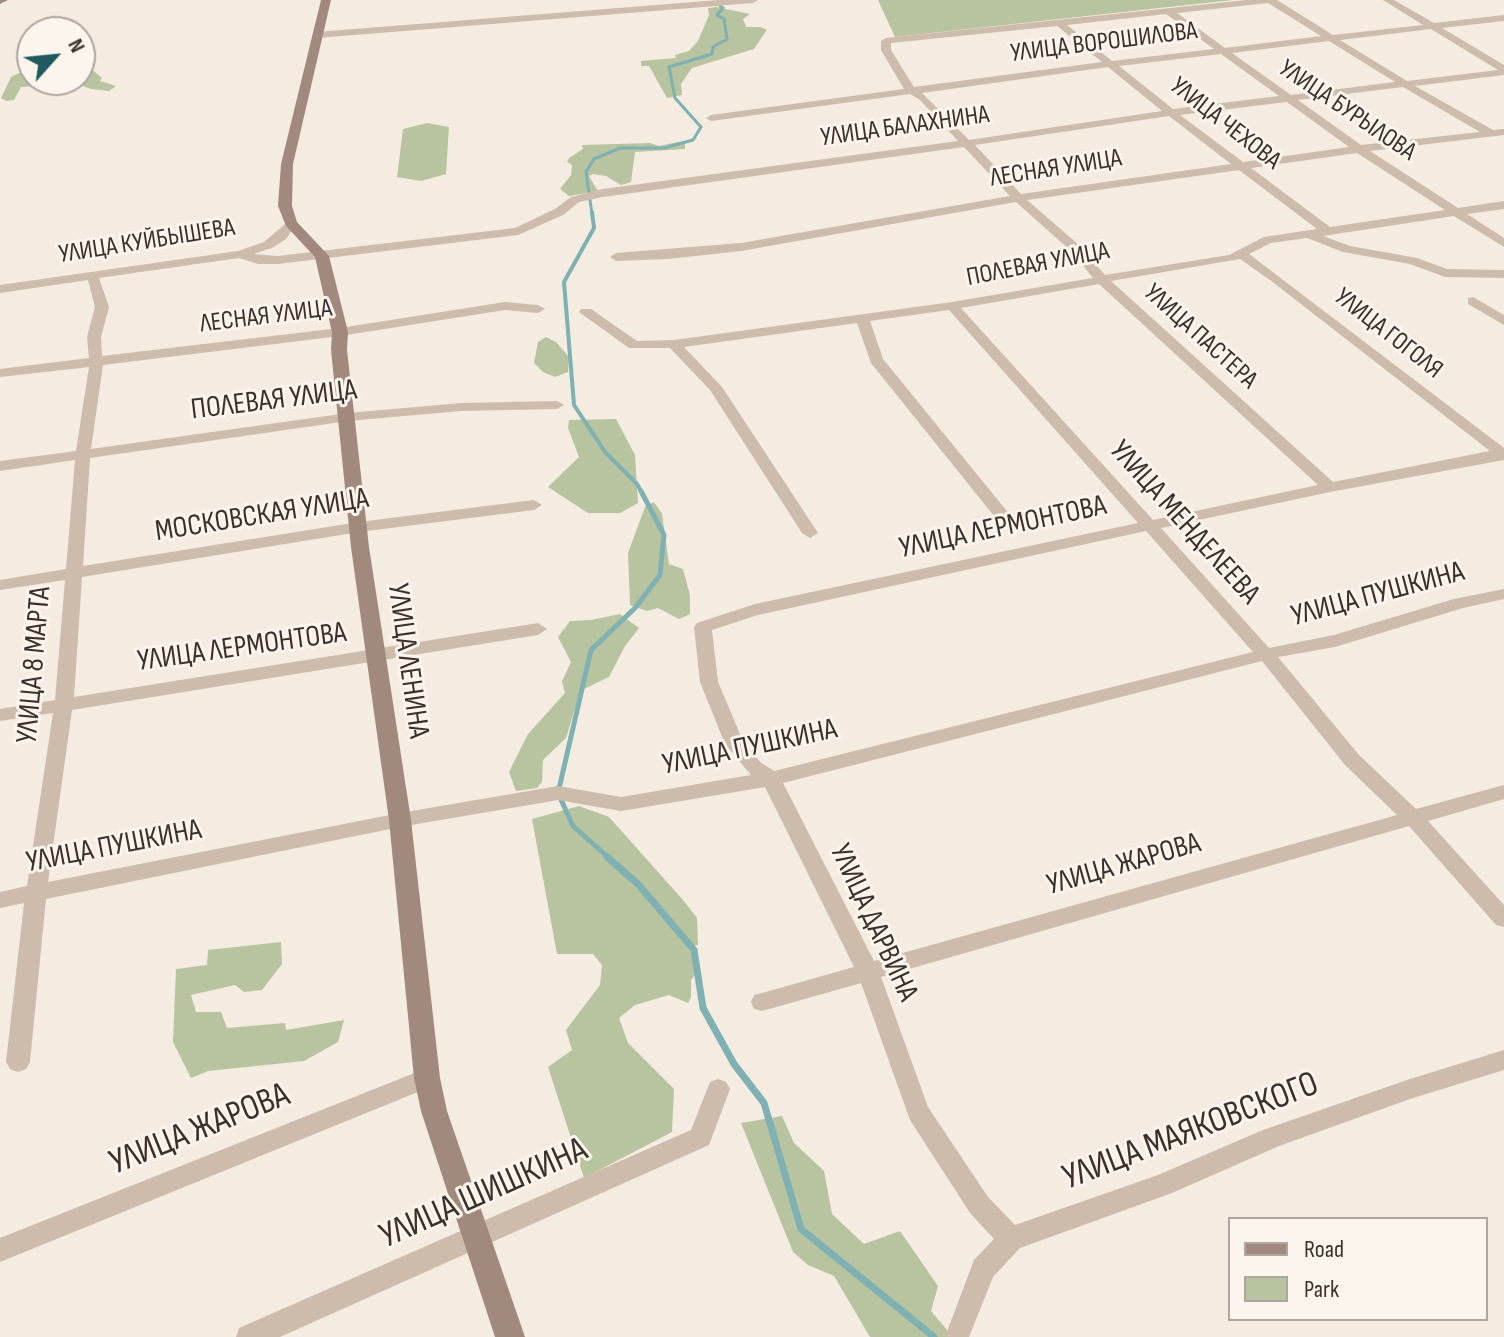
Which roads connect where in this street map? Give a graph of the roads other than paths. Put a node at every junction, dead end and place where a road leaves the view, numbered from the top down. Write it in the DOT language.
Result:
graph roads {
  1 [pos="326,0"];
  2 [pos="753,0"];
  3 [pos="1271,0"];
  4 [pos="1388,0"];
  5 [pos="1168,11"];
  6 [pos="1504,18"];
  7 [pos="1059,23"];
  8 [pos="1432,26"];
  9 [pos="317,35"];
  10 [pos="1331,38"];
  11 [pos="1224,50"];
  12 [pos="1110,64"];
  13 [pos="1504,71"];
  14 [pos="1406,85"];
  15 [pos="910,90"];
  16 [pos="1289,100"];
  17 [pos="1171,113"];
  18 [pos="711,118"];
  19 [pos="1500,135"];
  20 [pos="968,143"];
  21 [pos="1359,149"];
  22 [pos="1240,166"];
  23 [pos="1018,198"];
  24 [pos="1504,205"];
  25 [pos="1457,212"];
  26 [pos="291,223"];
  27 [pos="1326,230"];
  28 [pos="1308,234"];
  29 [pos="1504,243"];
  30 [pos="240,254"];
  31 [pos="1241,254"];
  32 [pos="322,256"];
  33 [pos="616,257"];
  34 [pos="1504,274"];
  35 [pos="91,275"];
  36 [pos="1102,280"];
  37 [pos="0,289"];
  38 [pos="1473,301"];
  39 [pos="952,306"];
  40 [pos="538,309"];
  41 [pos="586,312"];
  42 [pos="863,320"];
  43 [pos="1504,321"];
  44 [pos="340,332"];
  45 [pos="674,344"];
  46 [pos="96,363"];
  47 [pos="0,373"];
  48 [pos="557,405"];
  49 [pos="348,417"];
  50 [pos="83,453"];
  51 [pos="1504,454"];
  52 [pos="0,466"];
  53 [pos="1330,487"];
  54 [pos="534,505"];
  55 [pos="1000,513"];
  56 [pos="1147,526"];
  57 [pos="359,527"];
  58 [pos="810,533"];
  59 [pos="71,576"];
  60 [pos="0,585"];
  61 [pos="1504,594"];
  62 [pos="703,627"];
  63 [pos="538,629"];
  64 [pos="1267,656"];
  65 [pos="376,657"];
  66 [pos="64,702"];
  67 [pos="0,715"];
  68 [pos="771,779"];
  69 [pos="1504,792"];
  70 [pos="1412,817"];
  71 [pos="400,820"];
  72 [pos="36,893"];
  73 [pos="0,900"];
  74 [pos="1504,919"];
  75 [pos="868,972"];
  76 [pos="762,1002"];
  77 [pos="1504,1060"];
  78 [pos="18,1062"];
  79 [pos="427,1078"];
  80 [pos="718,1089"];
  81 [pos="478,1236"];
  82 [pos="1011,1239"];
  83 [pos="0,1250"];
  84 [pos="957,1334"];
  85 [pos="249,1337"];
  86 [pos="510,1337"];
  1 -- 9 [label="street"];
  2 -- 9 [label="street"];
  3 -- 5 [label="street"];
  3 -- 10 [label="street"];
  4 -- 8 [label="street"];
  5 -- 7 [label="street"];
  5 -- 11 [label="street, УЛИЦА БУРЫЛОВА"];
  6 -- 8 [label="street, УЛИЦА ВОРОШИЛОВА"];
  7 -- 12 [label="street, УЛИЦА ЧЕХОВА"];
  7 -- 15 [label="street, УЛИЦА ПАСТЕРА"];
  8 -- 10 [label="street, УЛИЦА ВОРОШИЛОВА"];
  8 -- 13 [label="street"];
  9 -- 26 [label="street"];
  10 -- 11 [label="street, УЛИЦА ВОРОШИЛОВА"];
  10 -- 14 [label="street"];
  11 -- 12 [label="street, УЛИЦА ВОРОШИЛОВА"];
  11 -- 16 [label="street, УЛИЦА БУРЫЛОВА"];
  12 -- 15 [label="street, УЛИЦА ВОРОШИЛОВА"];
  12 -- 17 [label="street, УЛИЦА ЧЕХОВА"];
  13 -- 14 [label="street, УЛИЦА БАЛАХНИНА"];
  14 -- 16 [label="street, УЛИЦА БАЛАХНИНА"];
  14 -- 19 [label="street"];
  15 -- 18 [label="street, УЛИЦА ВОРОШИЛОВА"];
  15 -- 20 [label="street, УЛИЦА ПАСТЕРА"];
  16 -- 17 [label="street, УЛИЦА БАЛАХНИНА"];
  16 -- 21 [label="street, УЛИЦА БУРЫЛОВА"];
  17 -- 20 [label="street, УЛИЦА БАЛАХНИНА"];
  17 -- 22 [label="street, УЛИЦА ЧЕХОВА"];
  19 -- 21 [label="street, ЛЕСНАЯ УЛИЦА"];
  20 -- 23 [label="street, УЛИЦА ПАСТЕРА"];
  20 -- 32 [label="street, УЛИЦА БАЛАХНИНА"];
  21 -- 22 [label="street, ЛЕСНАЯ УЛИЦА"];
  21 -- 25 [label="street, УЛИЦА БУРЫЛОВА"];
  22 -- 23 [label="street, ЛЕСНАЯ УЛИЦА"];
  22 -- 27 [label="street, УЛИЦА ЧЕХОВА"];
  23 -- 33 [label="street, ЛЕСНАЯ УЛИЦА"];
  23 -- 36 [label="street, УЛИЦА ПАСТЕРА"];
  24 -- 25 [label="street, ПОЛЕВАЯ УЛИЦА"];
  25 -- 27 [label="street, ПОЛЕВАЯ УЛИЦА"];
  25 -- 29 [label="street, УЛИЦА БУРЫЛОВА"];
  26 -- 30 [label="street, УЛИЦА КУЙБЫШЕВА"];
  26 -- 32 [label="street, УЛИЦА ЛЕНИНА"];
  27 -- 28 [label="street, ПОЛЕВАЯ УЛИЦА"];
  28 -- 31 [label="street, ПОЛЕВАЯ УЛИЦА"];
  28 -- 34 [label="street"];
  30 -- 32 [label="street, УЛИЦА БАЛАХНИНА"];
  30 -- 35 [label="street, УЛИЦА КУЙБЫШЕВА"];
  31 -- 36 [label="street, ПОЛЕВАЯ УЛИЦА"];
  31 -- 51 [label="street, УЛИЦА ГОГОЛЯ"];
  32 -- 44 [label="street, УЛИЦА ЛЕНИНА"];
  35 -- 37 [label="street, УЛИЦА КУЙБЫШЕВА"];
  35 -- 46 [label="street, УЛИЦА 8 МАРТА"];
  36 -- 39 [label="street, ПОЛЕВАЯ УЛИЦА"];
  36 -- 53 [label="street, УЛИЦА ПАСТЕРА"];
  38 -- 43 [label="street"];
  39 -- 42 [label="street, ПОЛЕВАЯ УЛИЦА"];
  39 -- 56 [label="street, УЛИЦА МЕНДЕЛЕЕВА"];
  40 -- 44 [label="street, ЛЕСНАЯ УЛИЦА"];
  41 -- 45 [label="street, ПОЛЕВАЯ УЛИЦА"];
  42 -- 45 [label="street, ПОЛЕВАЯ УЛИЦА"];
  42 -- 55 [label="street"];
  44 -- 46 [label="street, ЛЕСНАЯ УЛИЦА"];
  44 -- 49 [label="street, УЛИЦА ЛЕНИНА"];
  45 -- 58 [label="street"];
  46 -- 47 [label="street, ЛЕСНАЯ УЛИЦА"];
  46 -- 50 [label="street, УЛИЦА 8 МАРТА"];
  48 -- 49 [label="street, ПОЛЕВАЯ УЛИЦА"];
  49 -- 50 [label="street, ПОЛЕВАЯ УЛИЦА"];
  49 -- 57 [label="street, УЛИЦА ЛЕНИНА"];
  50 -- 52 [label="street, ПОЛЕВАЯ УЛИЦА"];
  50 -- 59 [label="street, УЛИЦА 8 МАРТА"];
  51 -- 53 [label="street, УЛИЦА ЛЕРМОНТОВА"];
  53 -- 56 [label="street, УЛИЦА ЛЕРМОНТОВА"];
  54 -- 57 [label="street, МОСКОВСКАЯ УЛИЦА"];
  56 -- 62 [label="street, УЛИЦА ЛЕРМОНТОВА"];
  56 -- 64 [label="street, УЛИЦА МЕНДЕЛЕЕВА"];
  57 -- 59 [label="street, МОСКОВСКАЯ УЛИЦА"];
  57 -- 65 [label="street, УЛИЦА ЛЕНИНА"];
  59 -- 60 [label="street, МОСКОВСКАЯ УЛИЦА"];
  59 -- 66 [label="street, УЛИЦА 8 МАРТА"];
  61 -- 64 [label="street, УЛИЦА ПУШКИНА"];
  62 -- 68 [label="street, УЛИЦА ДАРВИНА"];
  63 -- 65 [label="street, УЛИЦА ЛЕРМОНТОВА"];
  64 -- 68 [label="street, УЛИЦА ПУШКИНА"];
  64 -- 70 [label="street, УЛИЦА МЕНДЕЛЕЕВА"];
  65 -- 66 [label="street, УЛИЦА ЛЕРМОНТОВА"];
  65 -- 71 [label="street, УЛИЦА ЛЕНИНА"];
  66 -- 67 [label="street, УЛИЦА ЛЕРМОНТОВА"];
  66 -- 72 [label="street, УЛИЦА 8 МАРТА"];
  68 -- 71 [label="street, УЛИЦА ПУШКИНА"];
  68 -- 75 [label="street, УЛИЦА ДАРВИНА"];
  69 -- 70 [label="street, УЛИЦА ЖАРОВА"];
  70 -- 74 [label="street, УЛИЦА МЕНДЕЛЕЕВА"];
  70 -- 75 [label="street, УЛИЦА ЖАРОВА"];
  71 -- 72 [label="street, УЛИЦА ПУШКИНА"];
  71 -- 79 [label="street, УЛИЦА ЛЕНИНА"];
  72 -- 73 [label="street, УЛИЦА ПУШКИНА"];
  72 -- 78 [label="street, УЛИЦА 8 МАРТА"];
  75 -- 76 [label="street, УЛИЦА ЖАРОВА"];
  75 -- 82 [label="street, УЛИЦА ДАРВИНА"];
  77 -- 82 [label="street, УЛИЦА МАЯКОВСКОГО"];
  79 -- 81 [label="street, УЛИЦА ЛЕНИНА"];
  79 -- 83 [label="street, УЛИЦА ЖАРОВА"];
  80 -- 81 [label="street, УЛИЦА ШИШКИНА"];
  81 -- 85 [label="street, УЛИЦА ШИШКИНА"];
  81 -- 86 [label="street, УЛИЦА ЛЕНИНА"];
  82 -- 84 [label="street, УЛИЦА МАЯКОВСКОГО"];
}
